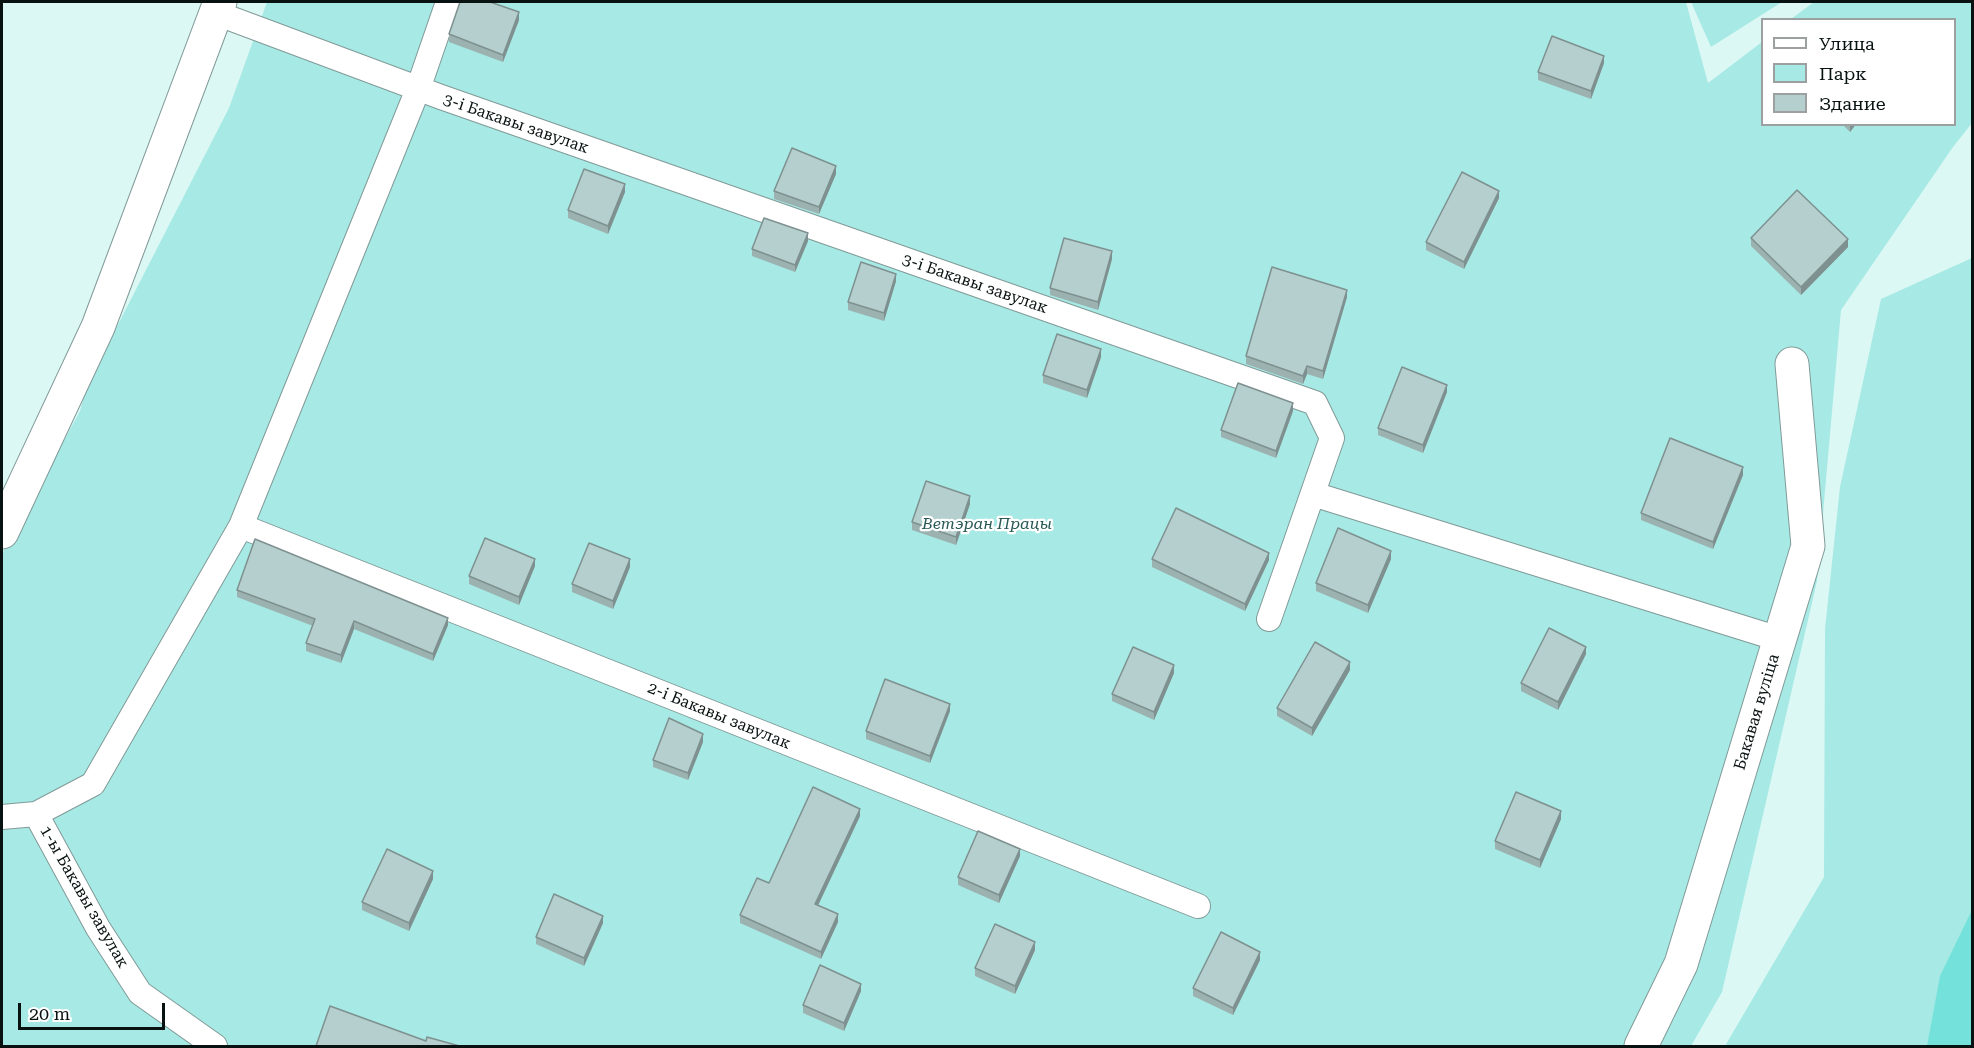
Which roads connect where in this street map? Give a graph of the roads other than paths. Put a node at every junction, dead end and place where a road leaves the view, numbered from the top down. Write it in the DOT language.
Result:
graph roads {
  1 [pos="448,2"];
  2 [pos="218,7"];
  3 [pos="418,89"];
  4 [pos="1792,364"];
  5 [pos="1313,494"];
  6 [pos="241,526"];
  7 [pos="2,532"];
  8 [pos="1269,619"];
  9 [pos="1779,639"];
  10 [pos="36,814"];
  11 [pos="2,817"];
  12 [pos="1198,906"];
  13 [pos="215,1047"];
  14 [pos="1641,1047"];
  1 -- 3 [label="lane"];
  2 -- 3 [label="lane, 3-і Бакавы завулак"];
  2 -- 7 [label="street"];
  3 -- 5 [label="lane, 3-і Бакавы завулак"];
  3 -- 6 [label="lane"];
  4 -- 9 [label="street, Бакавая вуліца"];
  5 -- 8 [label="lane, 3-і Бакавы завулак"];
  5 -- 9 [label="lane"];
  6 -- 10 [label="lane"];
  6 -- 12 [label="lane, 2-і Бакавы завулак"];
  9 -- 14 [label="street, Бакавая вуліца"];
  10 -- 11 [label="lane"];
  10 -- 13 [label="lane, 1-ы Бакавы завулак"];
}
